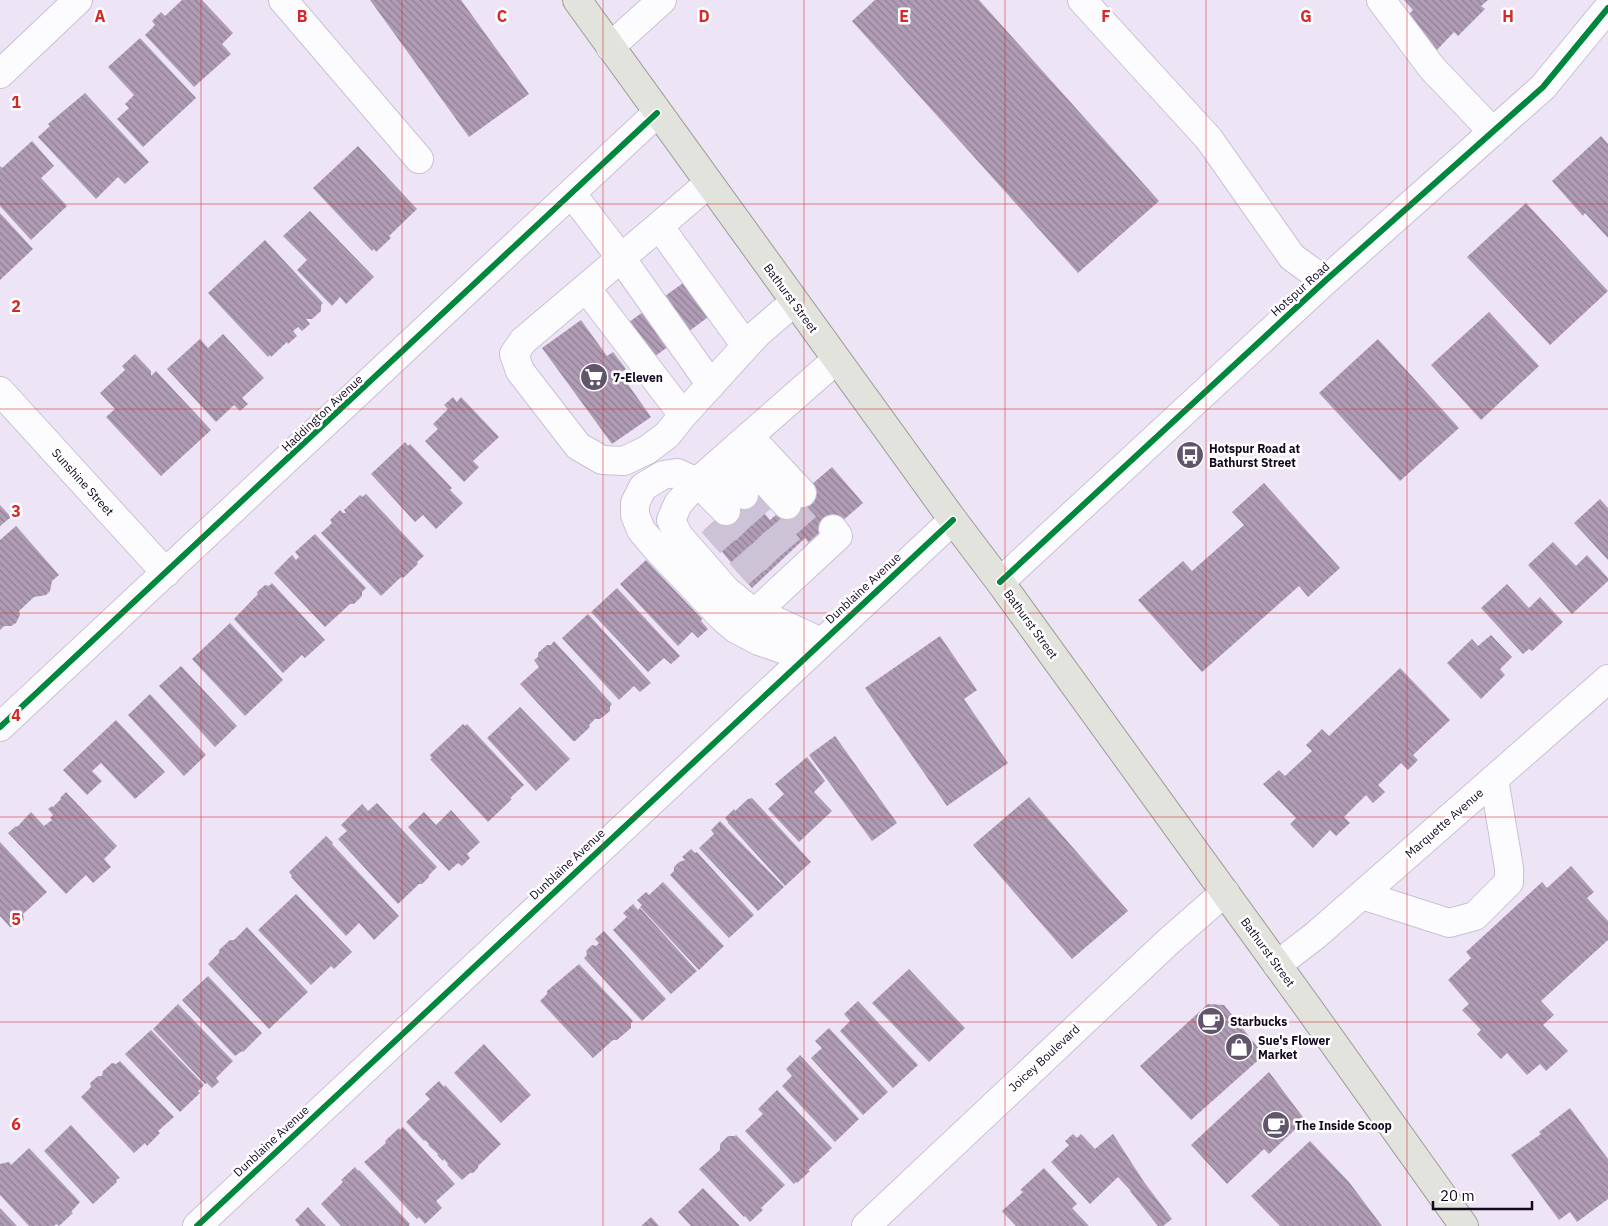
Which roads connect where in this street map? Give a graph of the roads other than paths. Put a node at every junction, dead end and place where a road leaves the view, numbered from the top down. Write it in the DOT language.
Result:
graph roads {
  1 [pos="78,0"];
  2 [pos="283,0"];
  3 [pos="577,0"];
  4 [pos="662,0"];
  5 [pos="1082,0"];
  6 [pos="1381,0"];
  7 [pos="1608,8"];
  8 [pos="610,47"];
  9 [pos="0,74"];
  10 [pos="658,114"];
  11 [pos="1493,132"];
  12 [pos="419,159"];
  13 [pos="708,184"];
  14 [pos="572,194"];
  15 [pos="658,226"];
  16 [pos="621,258"];
  17 [pos="1325,281"];
  18 [pos="586,288"];
  19 [pos="794,302"];
  20 [pos="746,346"];
  21 [pos="836,360"];
  22 [pos="712,385"];
  23 [pos="0,391"];
  24 [pos="683,415"];
  25 [pos="717,465"];
  26 [pos="795,499"];
  27 [pos="727,510"];
  28 [pos="953,520"];
  29 [pos="166,573"];
  30 [pos="1000,582"];
  31 [pos="813,650"];
  32 [pos="1608,679"];
  33 [pos="0,727"];
  34 [pos="1494,779"];
  35 [pos="1225,892"];
  36 [pos="1362,896"];
  37 [pos="1277,965"];
  38 [pos="197,1226"];
  39 [pos="866,1226"];
  40 [pos="1464,1226"];
  1 -- 9 [label="street"];
  2 -- 12 [label="street"];
  3 -- 8 [label="main road, Bathurst Street"];
  4 -- 8 [label="street"];
  5 -- 17 [label="street"];
  6 -- 11 [label="street"];
  7 -- 11 [label="street, Hotspur Road"];
  8 -- 10 [label="main road, Bathurst Street"];
  10 -- 13 [label="main road, Bathurst Street"];
  10 -- 14 [label="street, Haddington Avenue"];
  11 -- 17 [label="street, Hotspur Road"];
  13 -- 15 [label="street"];
  13 -- 19 [label="main road, Bathurst Street"];
  14 -- 16 [label="street"];
  14 -- 29 [label="street, Haddington Avenue"];
  15 -- 16 [label="street"];
  15 -- 20 [label="street"];
  16 -- 18 [label="street"];
  16 -- 22 [label="street"];
  17 -- 30 [label="street, Hotspur Road"];
  18 -- 24 [label="street"];
  18 -- 24 [label="street"];
  19 -- 20 [label="street"];
  19 -- 21 [label="main road, Bathurst Street"];
  20 -- 22 [label="street"];
  21 -- 25 [label="street"];
  21 -- 28 [label="main road, Bathurst Street"];
  22 -- 24 [label="street"];
  23 -- 29 [label="street, Sunshine Street"];
  25 -- 26 [label="street"];
  25 -- 27 [label="street"];
  25 -- 31 [label="street"];
  25 -- 31 [label="street"];
  28 -- 30 [label="main road, Bathurst Street"];
  28 -- 31 [label="street, Dunblaine Avenue"];
  29 -- 33 [label="street, Haddington Avenue"];
  30 -- 35 [label="main road, Bathurst Street"];
  31 -- 38 [label="street, Dunblaine Avenue"];
  32 -- 34 [label="street, Marquette Avenue"];
  34 -- 36 [label="street, Marquette Avenue"];
  34 -- 36 [label="street"];
  35 -- 37 [label="main road, Bathurst Street"];
  35 -- 39 [label="street, Joicey Boulevard"];
  36 -- 37 [label="street, Marquette Avenue"];
  37 -- 40 [label="main road, Bathurst Street"];
}
